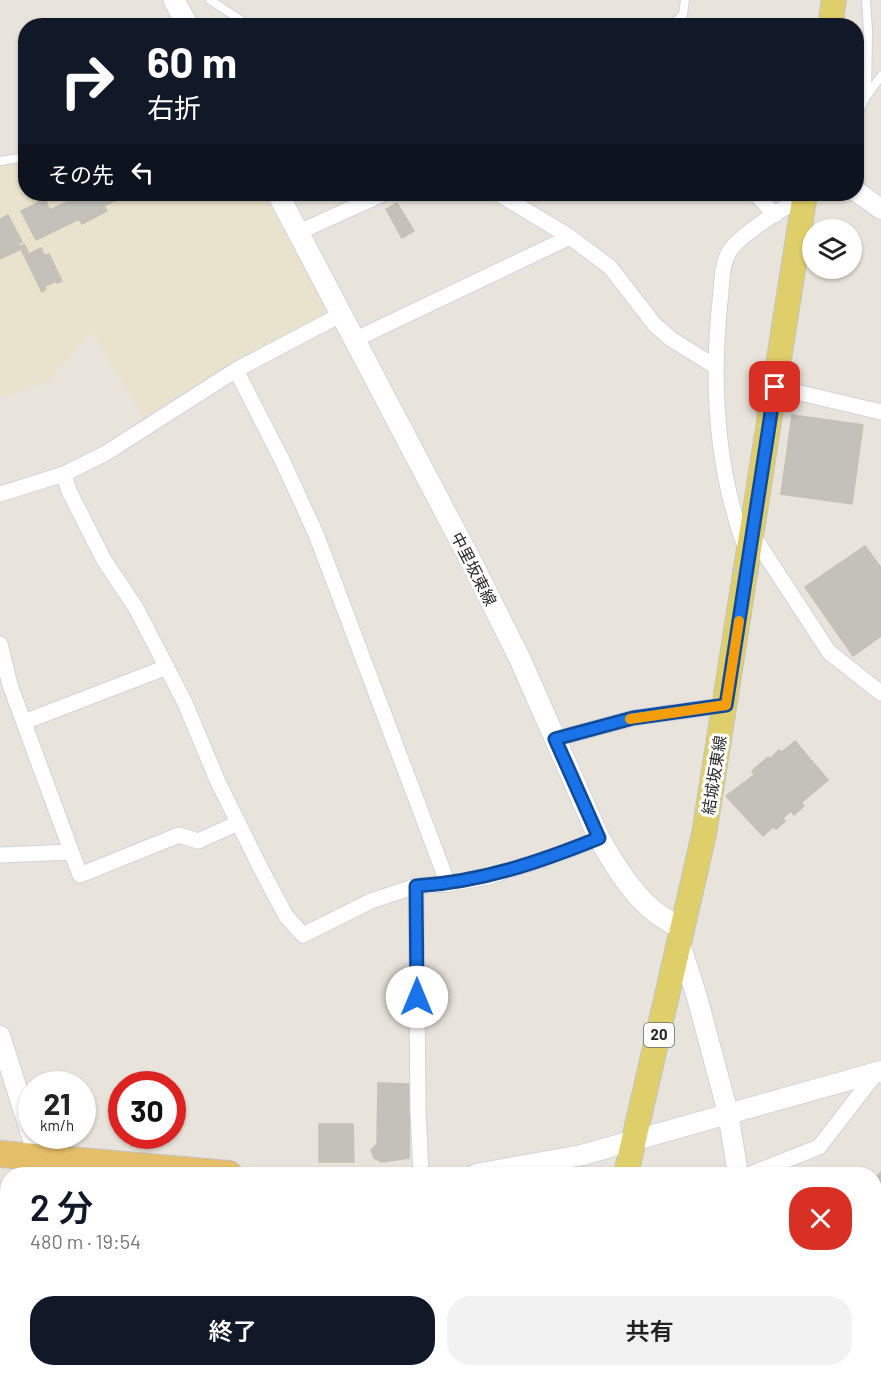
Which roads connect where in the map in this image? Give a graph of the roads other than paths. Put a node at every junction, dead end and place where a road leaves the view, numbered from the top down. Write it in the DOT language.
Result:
graph roads {
  1 [pos="174,0"];
  2 [pos="210,0"];
  3 [pos="685,0"];
  4 [pos="834,0"];
  5 [pos="866,0"];
  6 [pos="184,18"];
  7 [pos="238,18"];
  8 [pos="680,18"];
  9 [pos="831,18"];
  10 [pos="881,76"];
  11 [pos="864,94"];
  12 [pos="867,95"];
  13 [pos="864,102"];
  14 [pos="18,158"];
  15 [pos="0,161"];
  16 [pos="864,197"];
  17 [pos="282,201"];
  18 [pos="367,201"];
  19 [pos="511,201"];
  20 [pos="762,201"];
  21 [pos="798,201"];
  22 [pos="804,201"];
  23 [pos="881,209"];
  24 [pos="775,215"];
  25 [pos="299,232"];
  26 [pos="570,237"];
  27 [pos="342,314"];
  28 [pos="356,339"];
  29 [pos="716,367"];
  30 [pos="236,370"];
  31 [pos="775,387"];
  32 [pos="881,412"];
  33 [pos="64,474"];
  34 [pos="0,494"];
  35 [pos="748,559"];
  36 [pos="0,644"];
  37 [pos="167,667"];
  38 [pos="881,693"];
  39 [pos="726,705"];
  40 [pos="24,722"];
  41 [pos="555,739"];
  42 [pos="238,823"];
  43 [pos="599,838"];
  44 [pos="71,852"];
  45 [pos="0,855"];
  46 [pos="448,884"];
  47 [pos="416,886"];
  48 [pos="682,937"];
  49 [pos="0,1036"];
  50 [pos="880,1072"];
  51 [pos="728,1113"];
  52 [pos="634,1141"];
  53 [pos="0,1154"];
  54 [pos="41,1166"];
  55 [pos="65,1167"];
  56 [pos="421,1167"];
  57 [pos="519,1167"];
  58 [pos="628,1167"];
  59 [pos="737,1167"];
  60 [pos="769,1167"];
  1 -- 6 [label="main road"];
  2 -- 7 [label="lane"];
  3 -- 8 [label="lane"];
  4 -- 9 [label="main road"];
  5 -- 12 [label="lane"];
  10 -- 12 [label="lane"];
  11 -- 12 [label="lane"];
  12 -- 13 [label="lane"];
  14 -- 15 [label="lane"];
  16 -- 23 [label="street"];
  17 -- 25 [label="main road, 中里坂東線"];
  18 -- 25 [label="street"];
  19 -- 26 [label="street"];
  20 -- 24 [label="street"];
  21 -- 24 [label="street"];
  22 -- 31 [label="main road, 結城坂東線 / 20"];
  24 -- 29 [label="street"];
  25 -- 27 [label="main road, 中里坂東線"];
  26 -- 28 [label="street"];
  26 -- 29 [label="street"];
  27 -- 28 [label="main road, 中里坂東線"];
  27 -- 30 [label="street"];
  28 -- 41 [label="main road, 中里坂東線"];
  29 -- 35 [label="street"];
  30 -- 33 [label="street"];
  30 -- 46 [label="street"];
  31 -- 32 [label="street"];
  31 -- 35 [label="main road, 結城坂東線 / 20"];
  33 -- 34 [label="street"];
  33 -- 37 [label="street"];
  35 -- 38 [label="street"];
  35 -- 39 [label="main road, 結城坂東線 / 20"];
  36 -- 40 [label="street"];
  37 -- 40 [label="street"];
  37 -- 42 [label="street"];
  39 -- 41 [label="street"];
  39 -- 48 [label="main road, 結城坂東線 / 20"];
  40 -- 44 [label="street"];
  41 -- 43 [label="main road, 中里坂東線"];
  42 -- 44 [label="street"];
  42 -- 47 [label="street"];
  43 -- 46 [label="street"];
  43 -- 48 [label="main road, 中里坂東線"];
  44 -- 45 [label="street"];
  46 -- 47 [label="street"];
  47 -- 56 [label="street"];
  48 -- 51 [label="street"];
  48 -- 52 [label="main road, 結城坂東線 / 20"];
  49 -- 54 [label="street"];
  50 -- 51 [label="street"];
  50 -- 60 [label="street"];
  51 -- 52 [label="street"];
  51 -- 59 [label="street"];
  52 -- 57 [label="street"];
  52 -- 58 [label="main road, 結城坂東線 / 20"];
  53 -- 54 [label="highway"];
  54 -- 55 [label="highway"];
}
